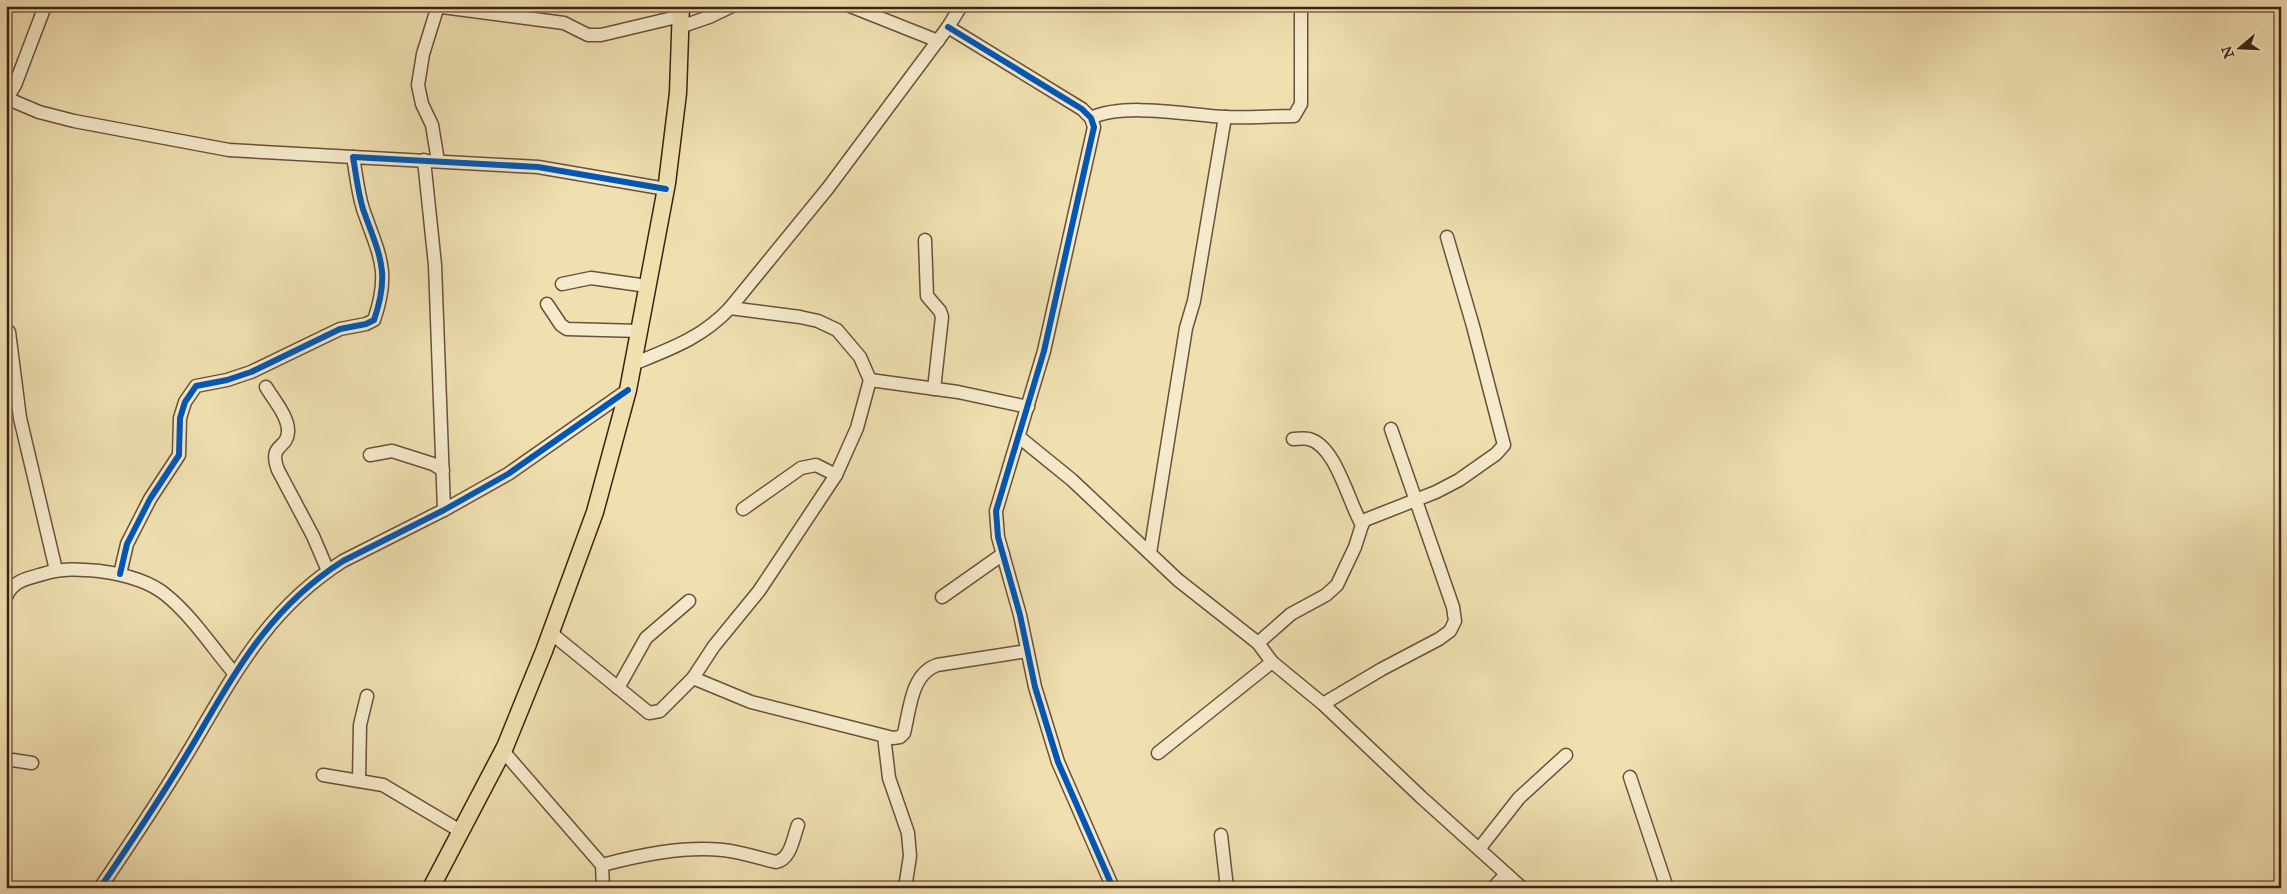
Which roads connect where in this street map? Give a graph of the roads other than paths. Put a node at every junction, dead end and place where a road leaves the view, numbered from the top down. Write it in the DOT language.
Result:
graph roads {
  1 [pos="45,6"];
  2 [pos="732,6"];
  3 [pos="850,6"];
  4 [pos="961,6"];
  5 [pos="1301,6"];
  6 [pos="681,16"];
  7 [pos="948,27"];
  8 [pos="938,41"];
  9 [pos="7,99"];
  10 [pos="1225,117"];
  11 [pos="1092,118"];
  12 [pos="353,157"];
  13 [pos="424,160"];
  14 [pos="438,161"];
  15 [pos="666,189"];
  16 [pos="1447,237"];
  17 [pos="925,240"];
  18 [pos="562,284"];
  19 [pos="647,286"];
  20 [pos="547,304"];
  21 [pos="730,308"];
  22 [pos="640,331"];
  23 [pos="10,332"];
  24 [pos="633,364"];
  25 [pos="870,380"];
  26 [pos="266,386"];
  27 [pos="934,389"];
  28 [pos="628,390"];
  29 [pos="1028,407"];
  30 [pos="1391,429"];
  31 [pos="1019,437"];
  32 [pos="1293,439"];
  33 [pos="370,455"];
  34 [pos="442,470"];
  35 [pos="836,475"];
  36 [pos="1415,499"];
  37 [pos="743,509"];
  38 [pos="444,510"];
  39 [pos="1362,524"];
  40 [pos="1150,553"];
  41 [pos="1003,554"];
  42 [pos="56,570"];
  43 [pos="328,571"];
  44 [pos="120,574"];
  45 [pos="6,597"];
  46 [pos="942,597"];
  47 [pos="689,601"];
  48 [pos="551,633"];
  49 [pos="1258,642"];
  50 [pos="1027,651"];
  51 [pos="1272,662"];
  52 [pos="234,673"];
  53 [pos="693,678"];
  54 [pos="618,688"];
  55 [pos="367,696"];
  56 [pos="1323,704"];
  57 [pos="884,736"];
  58 [pos="503,751"];
  59 [pos="1158,753"];
  60 [pos="1566,755"];
  61 [pos="6,759"];
  62 [pos="32,763"];
  63 [pos="323,775"];
  64 [pos="1630,776"];
  65 [pos="359,782"];
  66 [pos="798,825"];
  67 [pos="462,832"];
  68 [pos="1221,835"];
  69 [pos="1479,849"];
  70 [pos="602,866"];
  71 [pos="1506,874"];
  72 [pos="100,888"];
  73 [pos="430,888"];
  74 [pos="603,888"];
  75 [pos="904,888"];
  76 [pos="1113,888"];
  77 [pos="1227,888"];
  78 [pos="1493,888"];
  79 [pos="1522,888"];
  80 [pos="1667,888"];
  1 -- 9 [label="street"];
  2 -- 6 [label="street"];
  3 -- 8 [label="street"];
  4 -- 7 [label="street"];
  5 -- 10 [label="street"];
  6 -- 14 [label="street"];
  6 -- 15 [label="main road"];
  7 -- 8 [label="street"];
  7 -- 11 [label="street"];
  8 -- 21 [label="street"];
  9 -- 12 [label="street"];
  10 -- 11 [label="street"];
  10 -- 40 [label="street"];
  11 -- 29 [label="street"];
  12 -- 13 [label="street"];
  12 -- 44 [label="street"];
  13 -- 14 [label="street"];
  13 -- 34 [label="street"];
  14 -- 15 [label="street"];
  15 -- 19 [label="main road"];
  16 -- 36 [label="street"];
  17 -- 27 [label="street"];
  18 -- 19 [label="street"];
  19 -- 22 [label="main road"];
  20 -- 22 [label="street"];
  21 -- 24 [label="street"];
  21 -- 25 [label="street"];
  22 -- 24 [label="main road"];
  23 -- 42 [label="street"];
  24 -- 28 [label="main road"];
  25 -- 27 [label="street"];
  25 -- 35 [label="street"];
  26 -- 43 [label="street"];
  27 -- 29 [label="street"];
  28 -- 38 [label="street"];
  28 -- 48 [label="main road"];
  29 -- 31 [label="street"];
  30 -- 36 [label="street"];
  31 -- 40 [label="street"];
  31 -- 41 [label="street"];
  32 -- 39 [label="street"];
  33 -- 34 [label="street"];
  34 -- 38 [label="street"];
  35 -- 37 [label="street"];
  35 -- 53 [label="street"];
  36 -- 39 [label="street"];
  36 -- 56 [label="street"];
  38 -- 43 [label="street"];
  39 -- 49 [label="street"];
  40 -- 49 [label="street"];
  41 -- 46 [label="street"];
  41 -- 50 [label="street"];
  42 -- 44 [label="street"];
  42 -- 45 [label="street"];
  43 -- 52 [label="street"];
  44 -- 52 [label="street"];
  47 -- 54 [label="street"];
  48 -- 54 [label="street"];
  48 -- 58 [label="main road"];
  49 -- 51 [label="street"];
  50 -- 57 [label="street"];
  50 -- 76 [label="street"];
  51 -- 56 [label="street"];
  51 -- 59 [label="street"];
  52 -- 72 [label="street"];
  53 -- 54 [label="street"];
  53 -- 57 [label="street"];
  55 -- 65 [label="street"];
  56 -- 69 [label="street"];
  57 -- 75 [label="street"];
  58 -- 67 [label="main road"];
  58 -- 70 [label="street"];
  60 -- 69 [label="street"];
  61 -- 62 [label="street"];
  63 -- 65 [label="street"];
  64 -- 80 [label="street"];
  65 -- 67 [label="street"];
  66 -- 70 [label="street"];
  67 -- 73 [label="main road"];
  68 -- 77 [label="street"];
  69 -- 71 [label="street"];
  70 -- 74 [label="street"];
  71 -- 78 [label="street"];
  71 -- 79 [label="street"];
}
